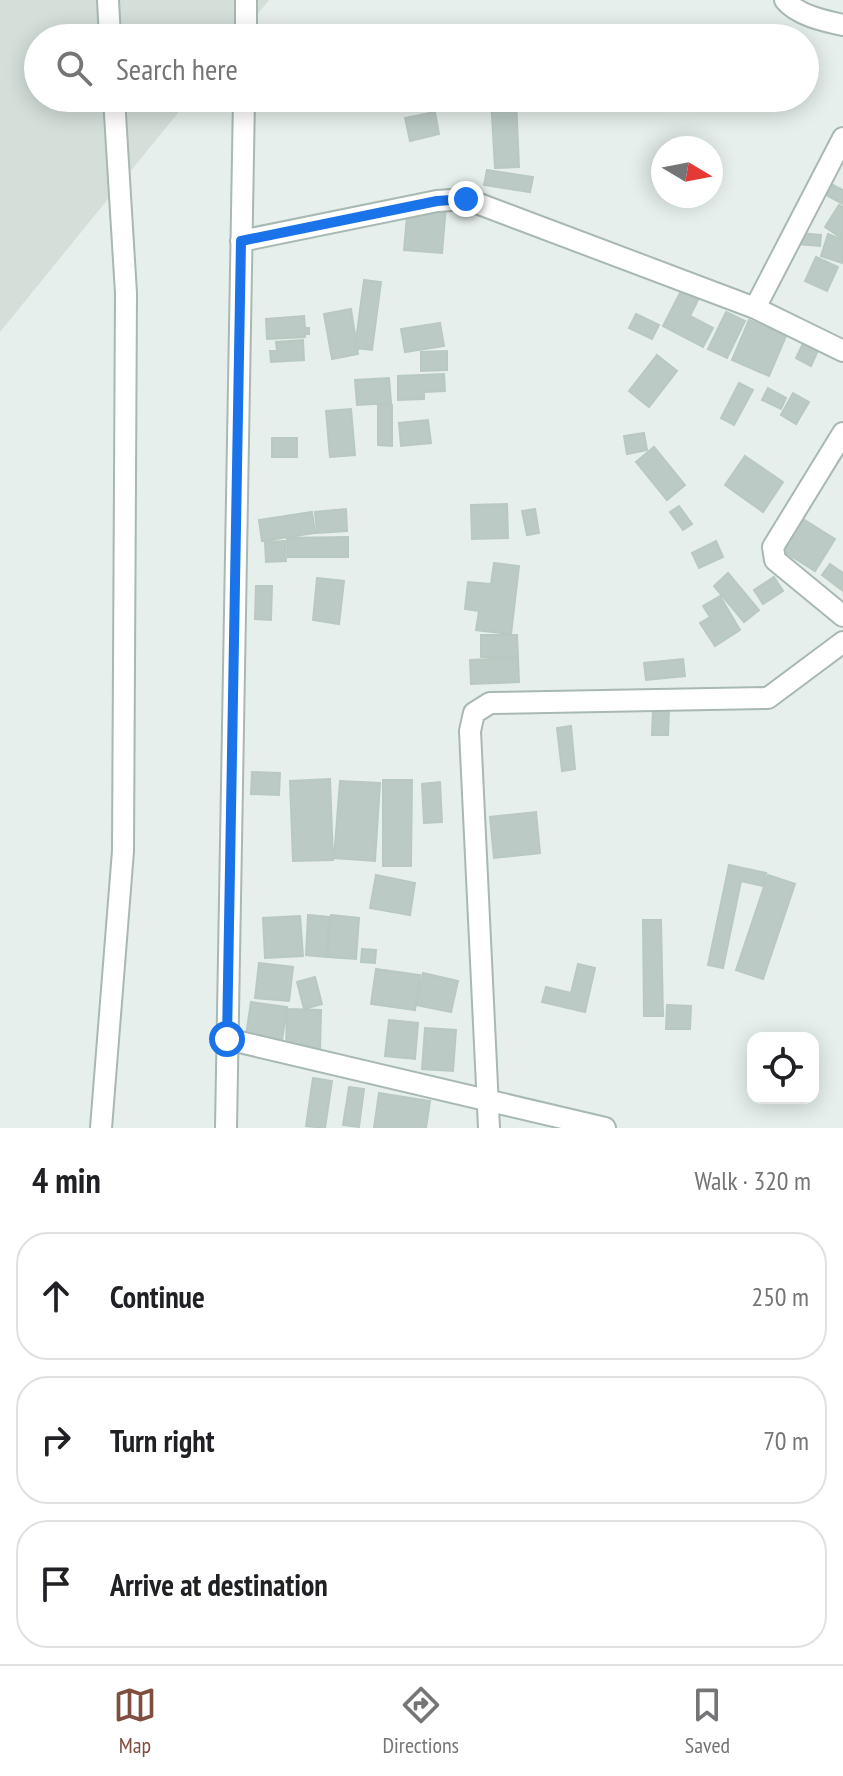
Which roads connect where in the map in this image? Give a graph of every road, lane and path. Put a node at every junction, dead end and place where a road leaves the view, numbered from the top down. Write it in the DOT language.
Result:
graph roads {
  1 [pos="108,0"];
  2 [pos="246,0"];
  3 [pos="785,0"];
  4 [pos="109,24"];
  5 [pos="246,24"];
  6 [pos="843,25"];
  7 [pos="115,112"];
  8 [pos="244,112"];
  9 [pos="843,138"];
  10 [pos="241,241"];
  11 [pos="755,308"];
  12 [pos="843,351"];
  13 [pos="843,433"];
  14 [pos="843,616"];
  15 [pos="843,642"];
  16 [pos="227,1039"];
  17 [pos="487,1100"];
  18 [pos="101,1128"];
  19 [pos="226,1128"];
  20 [pos="489,1128"];
  21 [pos="605,1128"];
  1 -- 4 [label="street"];
  2 -- 5 [label="street"];
  3 -- 6 [label="street"];
  7 -- 18 [label="street"];
  8 -- 10 [label="street"];
  9 -- 11 [label="street"];
  10 -- 11 [label="street"];
  10 -- 16 [label="street"];
  11 -- 12 [label="street"];
  13 -- 14 [label="street"];
  15 -- 17 [label="street"];
  16 -- 17 [label="street"];
  16 -- 19 [label="street"];
  17 -- 20 [label="street"];
  17 -- 21 [label="street"];
}
